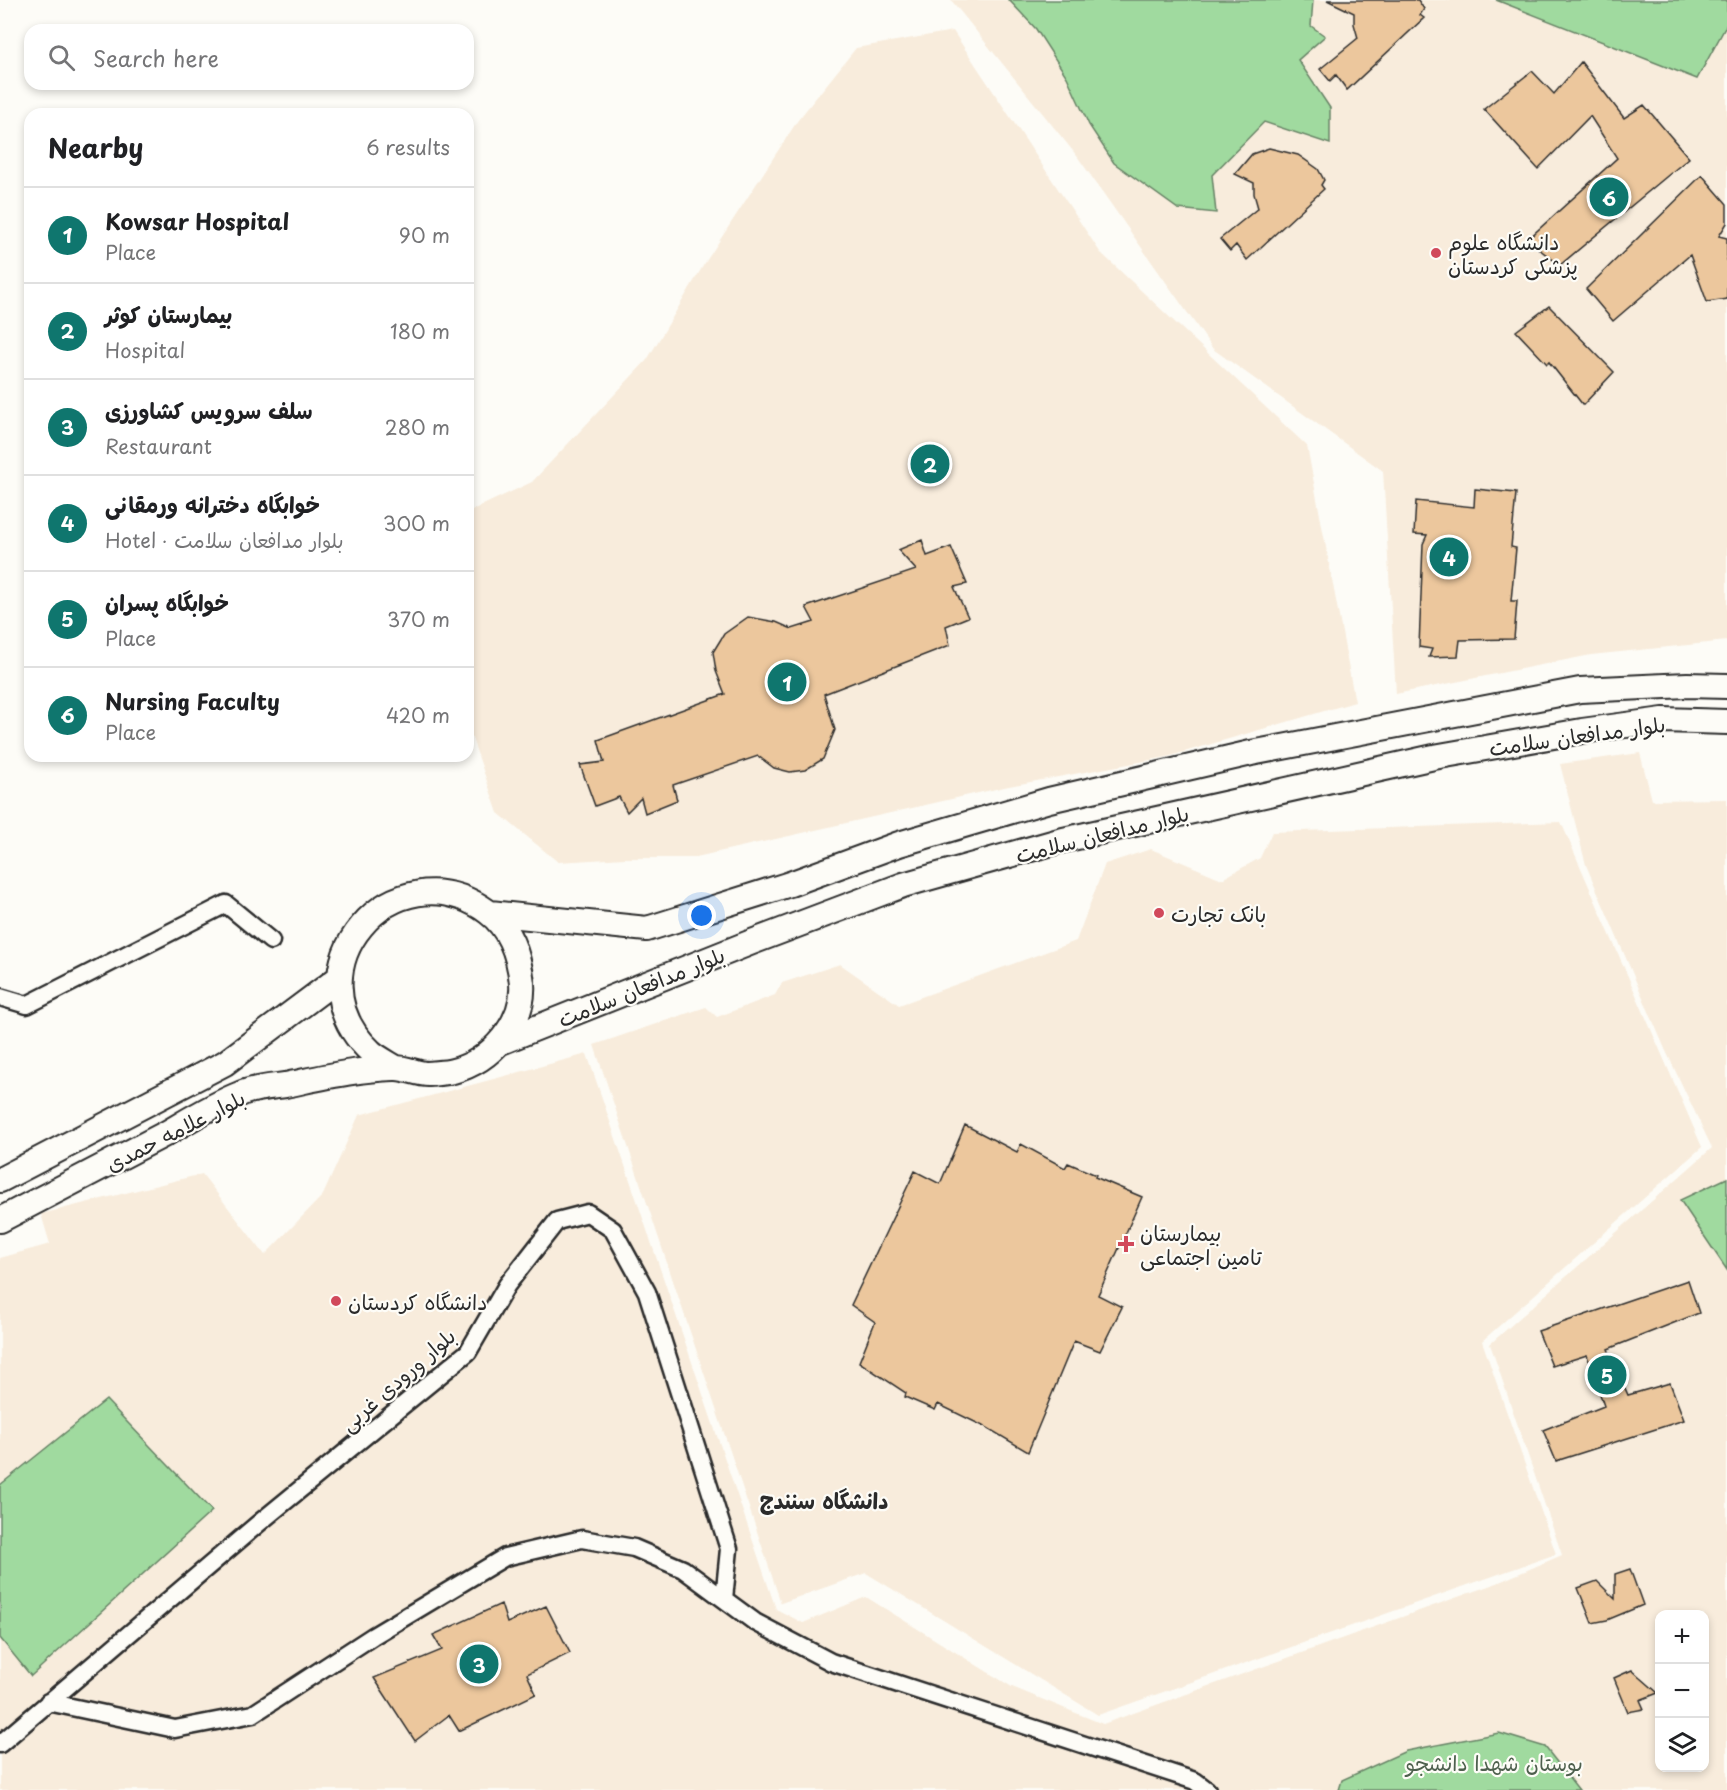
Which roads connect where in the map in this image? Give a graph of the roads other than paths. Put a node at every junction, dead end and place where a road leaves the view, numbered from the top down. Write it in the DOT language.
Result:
graph roads {
  1 [pos="1727,686"];
  2 [pos="1727,722"];
  3 [pos="490,913"];
  4 [pos="271,941"];
  5 [pos="340,977"];
  6 [pos="0,997"];
  7 [pos="501,1042"];
  8 [pos="396,1068"];
  9 [pos="0,1180"];
  10 [pos="0,1220"];
  11 [pos="724,1599"];
  12 [pos="48,1702"];
  13 [pos="0,1744"];
  14 [pos="1207,1790"];
  1 -- 3 [label="main road, بلوار مدافعان سلامت"];
  2 -- 7 [label="main road, بلوار مدافعان سلامت"];
  3 -- 5 [label="main road"];
  3 -- 7 [label="main road"];
  4 -- 6 [label="street"];
  5 -- 8 [label="main road"];
  5 -- 9 [label="main road, بلوار علامه حمدی"];
  7 -- 8 [label="main road"];
  8 -- 10 [label="main road, بلوار علامه حمدی"];
  11 -- 12 [label="street"];
  11 -- 12 [label="street, بلوار ورودی غربی"];
  11 -- 14 [label="street"];
  12 -- 13 [label="street, بلوار ورودی غربی"];
}
